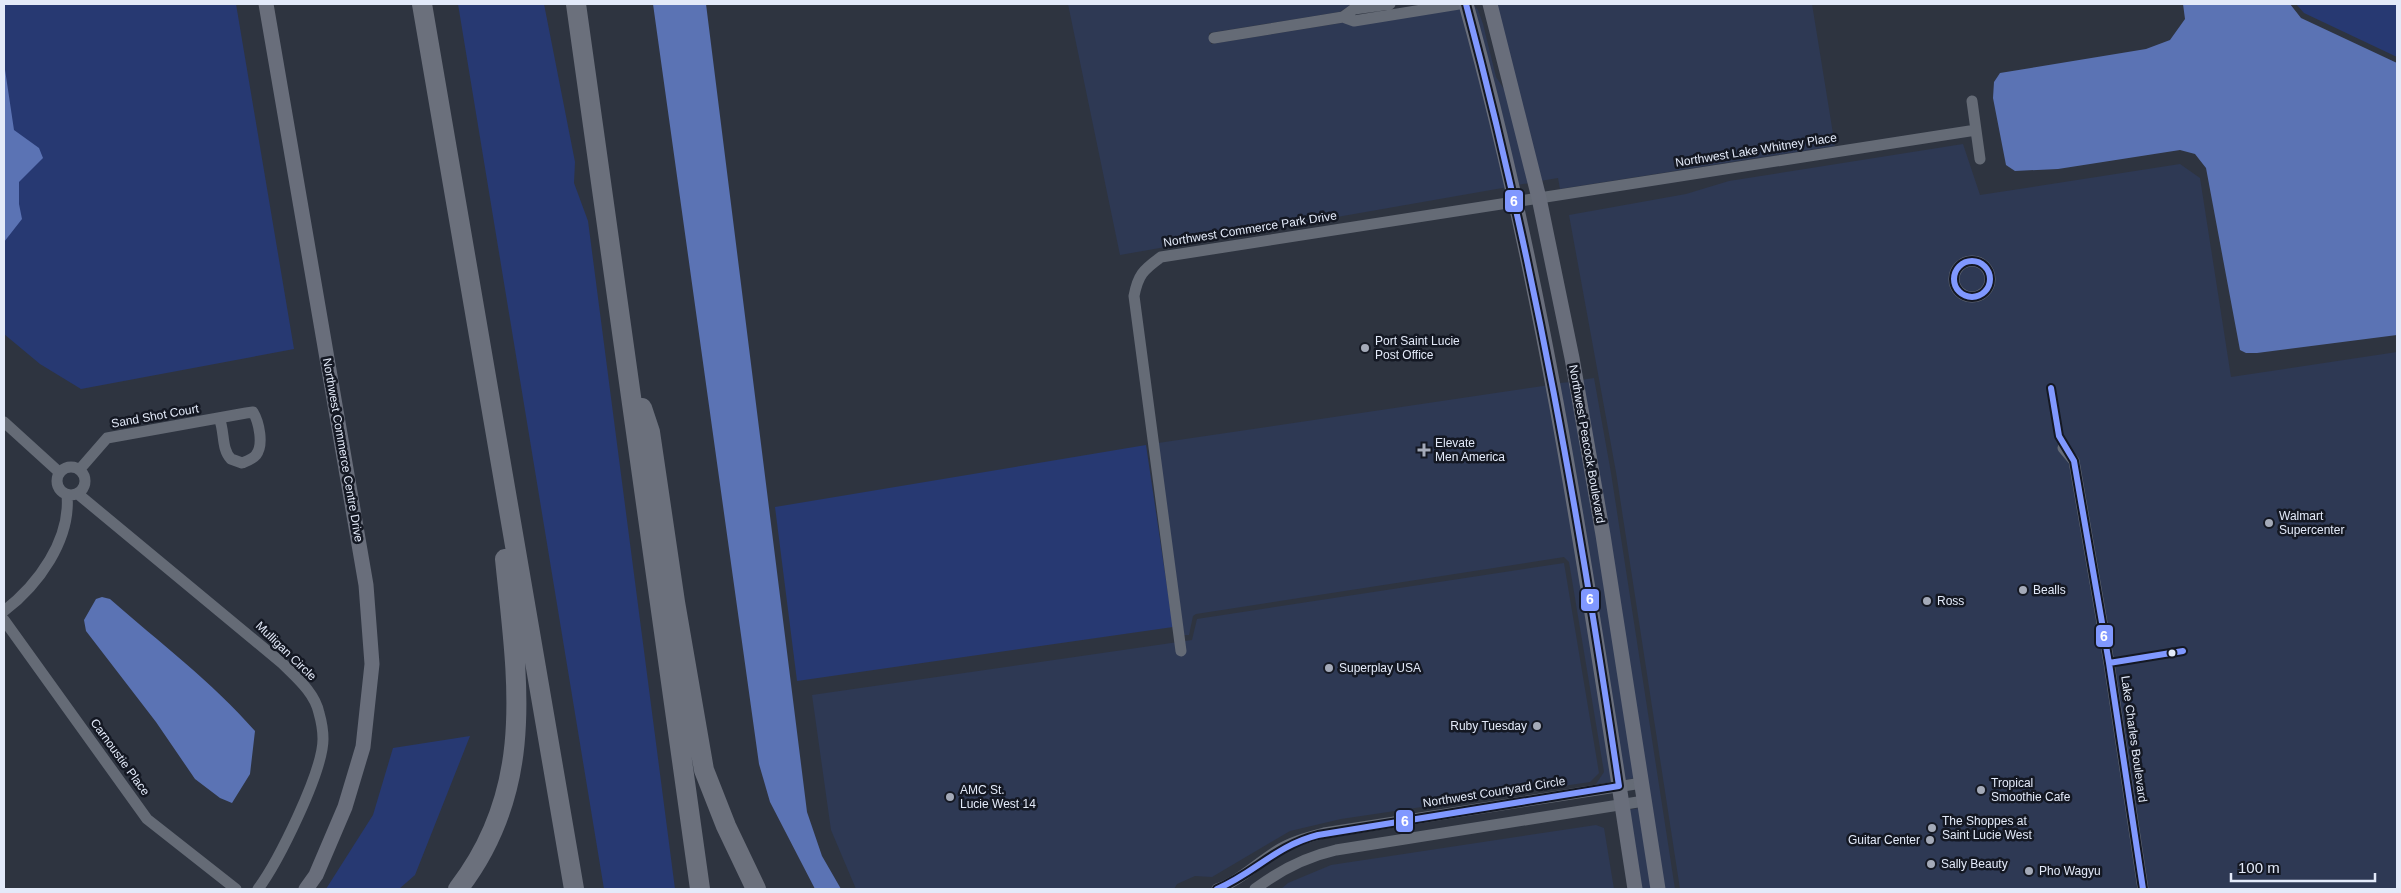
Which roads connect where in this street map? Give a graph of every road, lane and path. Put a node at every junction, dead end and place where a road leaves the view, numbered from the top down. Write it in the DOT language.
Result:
graph roads {
  1 [pos="266,4"];
  2 [pos="422,4"];
  3 [pos="576,4"];
  4 [pos="1390,4"];
  5 [pos="1459,4"];
  6 [pos="1466,4"];
  7 [pos="1480,4"];
  8 [pos="1490,4"];
  9 [pos="1343,17"];
  10 [pos="1214,38"];
  11 [pos="1513,93"];
  12 [pos="1972,101"];
  13 [pos="1976,130"];
  14 [pos="1980,159"];
  15 [pos="1539,198"];
  16 [pos="1516,202"];
  17 [pos="626,362"];
  18 [pos="219,418"];
  19 [pos="4,422"];
  20 [pos="2063,448"];
  21 [pos="502,468"];
  22 [pos="80,470"];
  23 [pos="59,472"];
  24 [pos="72,494"];
  25 [pos="4,611"];
  26 [pos="4,620"];
  27 [pos="1181,652"];
  28 [pos="1642,783"];
  29 [pos="1619,786"];
  30 [pos="1644,802"];
  31 [pos="1622,805"];
  32 [pos="1489,806"];
  33 [pos="1492,825"];
  34 [pos="236,889"];
  35 [pos="258,889"];
  36 [pos="306,889"];
  37 [pos="458,889"];
  38 [pos="574,889"];
  39 [pos="700,889"];
  40 [pos="756,889"];
  41 [pos="1217,889"];
  42 [pos="1255,889"];
  43 [pos="1635,889"];
  44 [pos="1658,889"];
  45 [pos="2143,889"];
  1 -- 36 [label="street, Northwest Commerce Centre Drive"];
  2 -- 21 [label="highway"];
  3 -- 17 [label="highway"];
  4 -- 9 [label="street"];
  5 -- 9 [label="street"];
  6 -- 16 [label="street, Northwest Peacock Boulevard"];
  7 -- 11 [label="street"];
  8 -- 11 [label="street, Northwest Peacock Boulevard"];
  9 -- 10 [label="street"];
  11 -- 15 [label="street, Northwest Peacock Boulevard"];
  12 -- 13 [label="street"];
  13 -- 14 [label="street"];
  13 -- 15 [label="street, Northwest Lake Whitney Place"];
  15 -- 16 [label="street, Northwest Commerce Park Drive"];
  15 -- 28 [label="street, Northwest Peacock Boulevard"];
  16 -- 27 [label="street, Northwest Commerce Park Drive"];
  16 -- 29 [label="street, Northwest Peacock Boulevard"];
  17 -- 39 [label="highway"];
  17 -- 40 [label="highway"];
  18 -- 18 [label="street, Sand Shot Court"];
  18 -- 22 [label="street, Sand Shot Court"];
  19 -- 23 [label="street"];
  20 -- 45 [label="street, Lake Charles Boulevard"];
  21 -- 37 [label="highway"];
  21 -- 38 [label="highway"];
  22 -- 23 [label="street"];
  22 -- 24 [label="street"];
  23 -- 24 [label="street"];
  24 -- 25 [label="street"];
  24 -- 35 [label="street, Mulligan Circle"];
  26 -- 34 [label="street, Carnoustie Place"];
  28 -- 29 [label="street, Northwest Courtyard Circle"];
  28 -- 30 [label="street, Northwest Peacock Boulevard"];
  29 -- 31 [label="street, Northwest Peacock Boulevard"];
  29 -- 32 [label="street, Northwest Courtyard Circle"];
  30 -- 31 [label="street"];
  30 -- 44 [label="street, Northwest Peacock Boulevard"];
  31 -- 33 [label="street"];
  31 -- 43 [label="street, Northwest Peacock Boulevard"];
  32 -- 33 [label="street"];
  32 -- 41 [label="street, Northwest Courtyard Circle"];
  33 -- 42 [label="street"];
}
